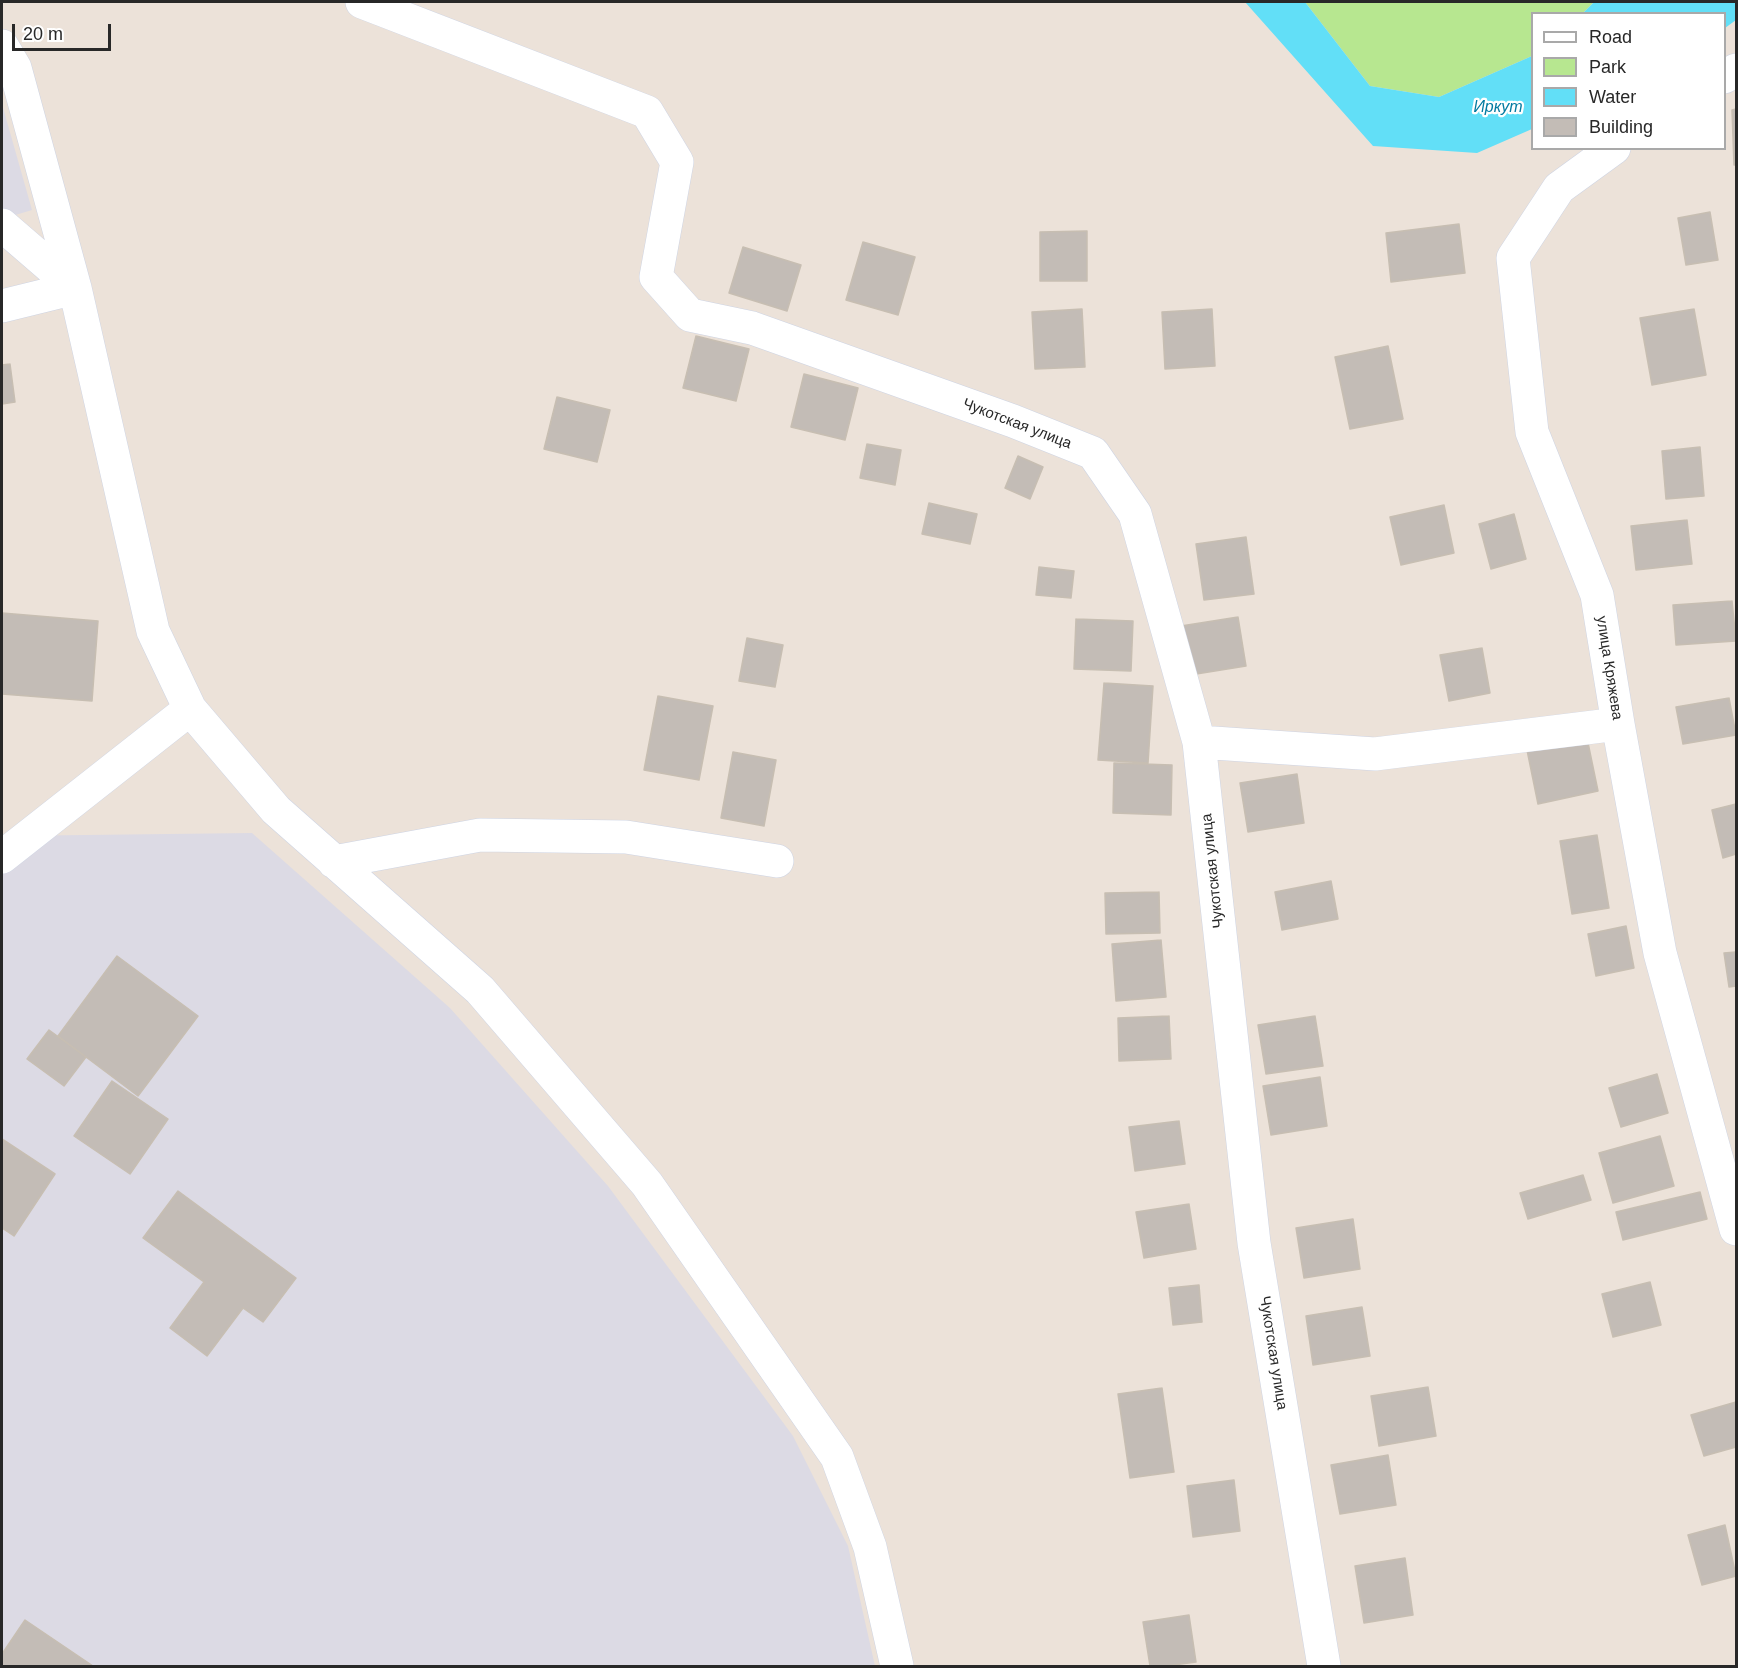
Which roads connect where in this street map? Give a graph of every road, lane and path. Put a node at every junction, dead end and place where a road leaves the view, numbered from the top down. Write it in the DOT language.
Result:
graph roads {
  1 [pos="362,2"];
  2 [pos="2,46"];
  3 [pos="1611,150"];
  4 [pos="2,225"];
  5 [pos="75,288"];
  6 [pos="2,306"];
  7 [pos="190,709"];
  8 [pos="1618,724"];
  9 [pos="1199,742"];
  10 [pos="2,857"];
  11 [pos="777,861"];
  12 [pos="334,862"];
  13 [pos="1737,1229"];
  14 [pos="897,1666"];
  15 [pos="1324,1666"];
  1 -- 9 [label="street, Чукотская улица"];
  2 -- 5 [label="street"];
  3 -- 8 [label="street, улица Кряжева"];
  4 -- 5 [label="street"];
  5 -- 6 [label="street"];
  5 -- 7 [label="street"];
  7 -- 10 [label="street"];
  7 -- 12 [label="street"];
  8 -- 9 [label="street"];
  8 -- 13 [label="street, улица Кряжева"];
  9 -- 15 [label="street, Чукотская улица"];
  11 -- 12 [label="street"];
  12 -- 14 [label="street"];
}
